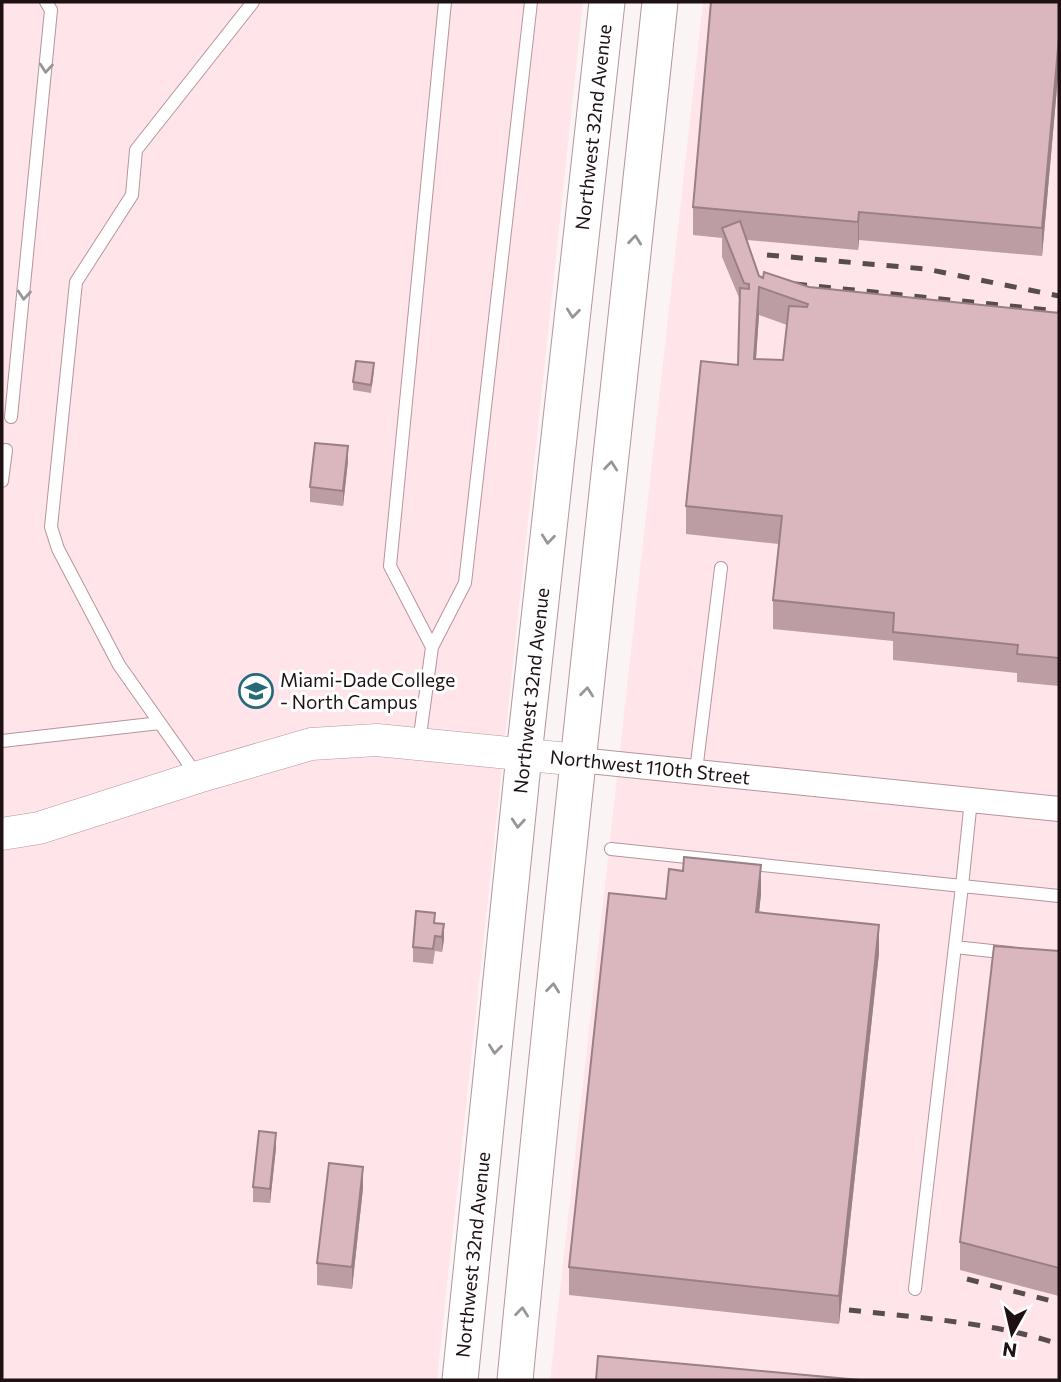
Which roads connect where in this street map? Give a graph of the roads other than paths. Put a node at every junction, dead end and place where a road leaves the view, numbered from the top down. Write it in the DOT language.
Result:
graph roads {
  1 [pos="46,2"];
  2 [pos="253,2"];
  3 [pos="445,2"];
  4 [pos="531,2"];
  5 [pos="607,2"];
  6 [pos="660,2"];
  7 [pos="11,417"];
  8 [pos="6,450"];
  9 [pos="2,481"];
  10 [pos="721,568"];
  11 [pos="432,647"];
  12 [pos="160,723"];
  13 [pos="2,741"];
  14 [pos="419,744"];
  15 [pos="524,755"];
  16 [pos="579,760"];
  17 [pos="696,771"];
  18 [pos="198,776"];
  19 [pos="971,800"];
  20 [pos="1059,809"];
  21 [pos="2,834"];
  22 [pos="611,849"];
  23 [pos="962,886"];
  24 [pos="1059,896"];
  25 [pos="955,947"];
  26 [pos="1020,954"];
  27 [pos="915,1289"];
  28 [pos="460,1380"];
  29 [pos="515,1380"];
  1 -- 7 [label="lane, one-way"];
  2 -- 12 [label="lane"];
  3 -- 11 [label="lane"];
  4 -- 11 [label="lane"];
  5 -- 15 [label="main road, Northwest 32nd Avenue, one-way"];
  16 -- 6 [label="main road, one-way"];
  8 -- 9 [label="lane"];
  10 -- 17 [label="lane"];
  11 -- 14 [label="lane"];
  12 -- 13 [label="lane"];
  12 -- 18 [label="lane"];
  14 -- 15 [label="street, Northwest 110th Street"];
  14 -- 18 [label="street, Northwest 110th Street"];
  15 -- 16 [label="street, Northwest 110th Street"];
  15 -- 28 [label="main road, Northwest 32nd Avenue, one-way"];
  16 -- 17 [label="street, Northwest 110th Street"];
  29 -- 16 [label="main road, one-way"];
  17 -- 19 [label="street, Northwest 110th Street"];
  18 -- 21 [label="street, Northwest 110th Street"];
  19 -- 20 [label="street, Northwest 110th Street"];
  19 -- 23 [label="lane"];
  22 -- 23 [label="lane"];
  23 -- 24 [label="lane"];
  23 -- 25 [label="lane"];
  25 -- 26 [label="lane"];
  25 -- 27 [label="lane"];
}
